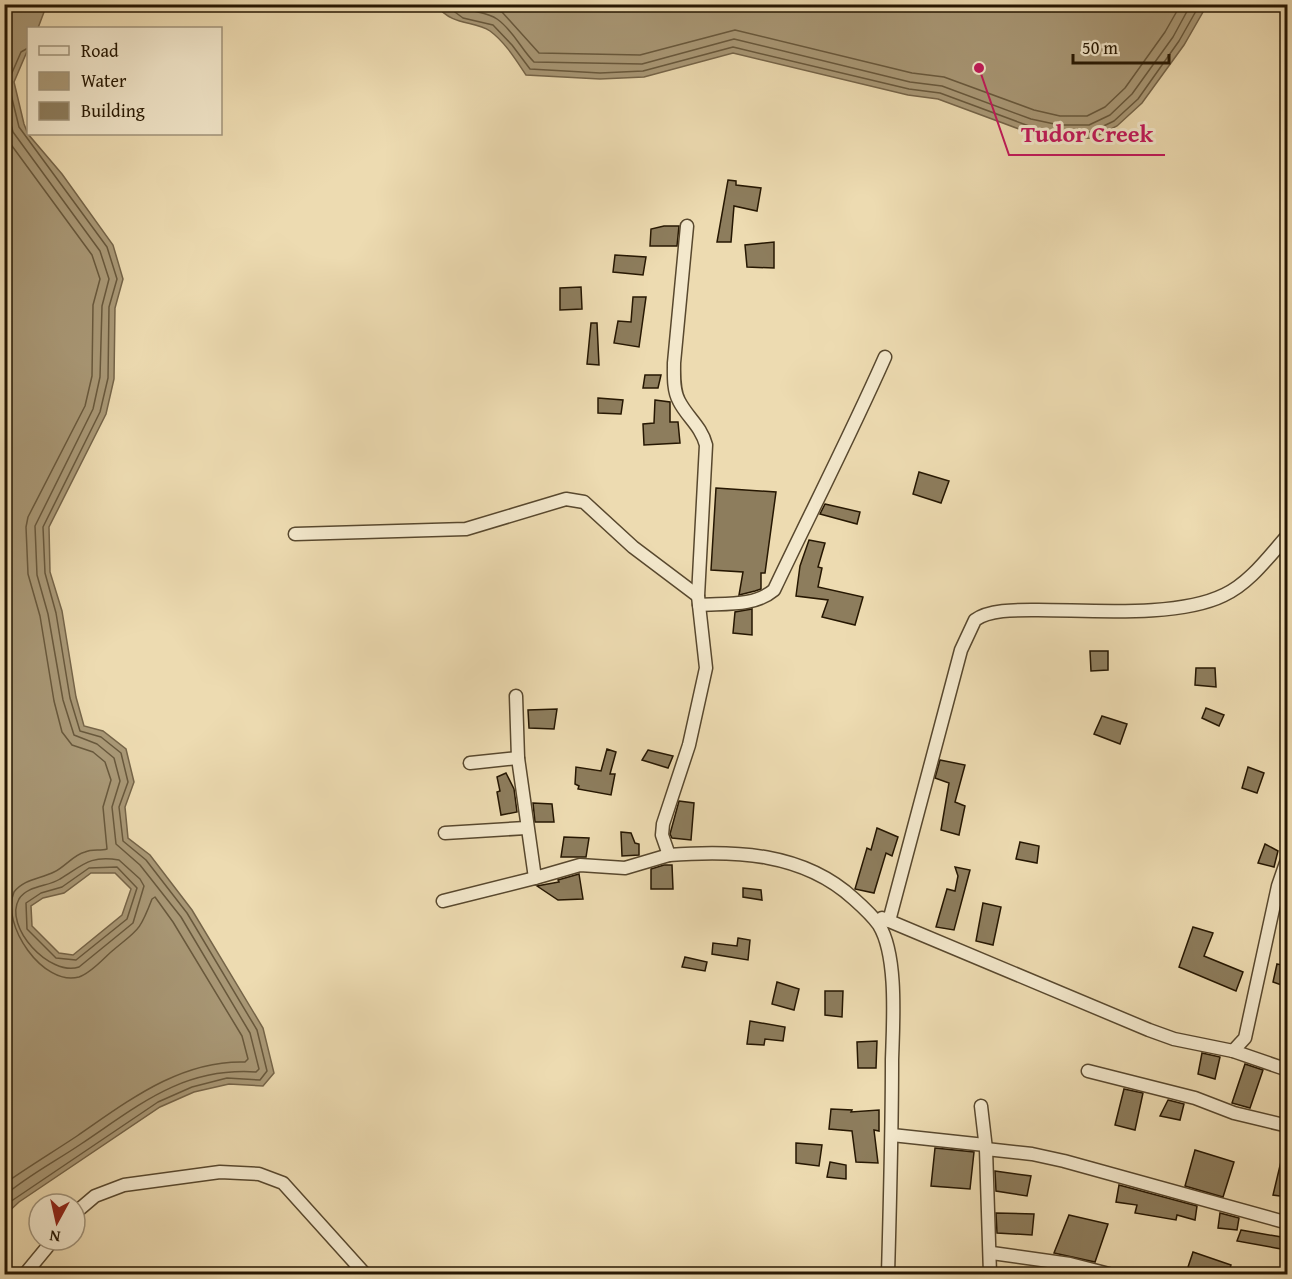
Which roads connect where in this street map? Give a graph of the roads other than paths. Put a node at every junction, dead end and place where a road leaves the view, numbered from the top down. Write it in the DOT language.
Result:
graph roads {
  1 [pos="687,226"];
  2 [pos="885,357"];
  3 [pos="295,534"];
  4 [pos="1287,535"];
  5 [pos="698,601"];
  6 [pos="516,696"];
  7 [pos="518,758"];
  8 [pos="470,763"];
  9 [pos="526,828"];
  10 [pos="445,833"];
  11 [pos="669,855"];
  12 [pos="1287,857"];
  13 [pos="535,878"];
  14 [pos="443,901"];
  15 [pos="870,913"];
  16 [pos="888,921"];
  17 [pos="1233,1051"];
  18 [pos="1287,1070"];
  19 [pos="1088,1071"];
  20 [pos="981,1106"];
  21 [pos="1287,1126"];
  22 [pos="892,1135"];
  23 [pos="986,1147"];
  24 [pos="87,1203"];
  25 [pos="1287,1223"];
  26 [pos="43,1252"];
  27 [pos="992,1253"];
  28 [pos="25,1275"];
  29 [pos="365,1275"];
  30 [pos="888,1275"];
  31 [pos="990,1275"];
  32 [pos="1109,1275"];
  1 -- 5 [label="street"];
  2 -- 5 [label="street"];
  3 -- 5 [label="street"];
  4 -- 16 [label="street"];
  5 -- 11 [label="street"];
  6 -- 7 [label="street"];
  7 -- 8 [label="street"];
  7 -- 9 [label="street"];
  9 -- 10 [label="street"];
  9 -- 13 [label="street"];
  11 -- 13 [label="street"];
  11 -- 15 [label="street"];
  12 -- 17 [label="street"];
  13 -- 14 [label="street"];
  15 -- 16 [label="street"];
  15 -- 22 [label="street"];
  16 -- 17 [label="street"];
  17 -- 18 [label="street"];
  19 -- 21 [label="street"];
  20 -- 23 [label="street"];
  22 -- 23 [label="street"];
  22 -- 30 [label="street"];
  23 -- 25 [label="street"];
  23 -- 27 [label="street"];
  24 -- 29 [label="street"];
  26 -- 28 [label="street"];
  27 -- 31 [label="street"];
  27 -- 32 [label="street"];
}
